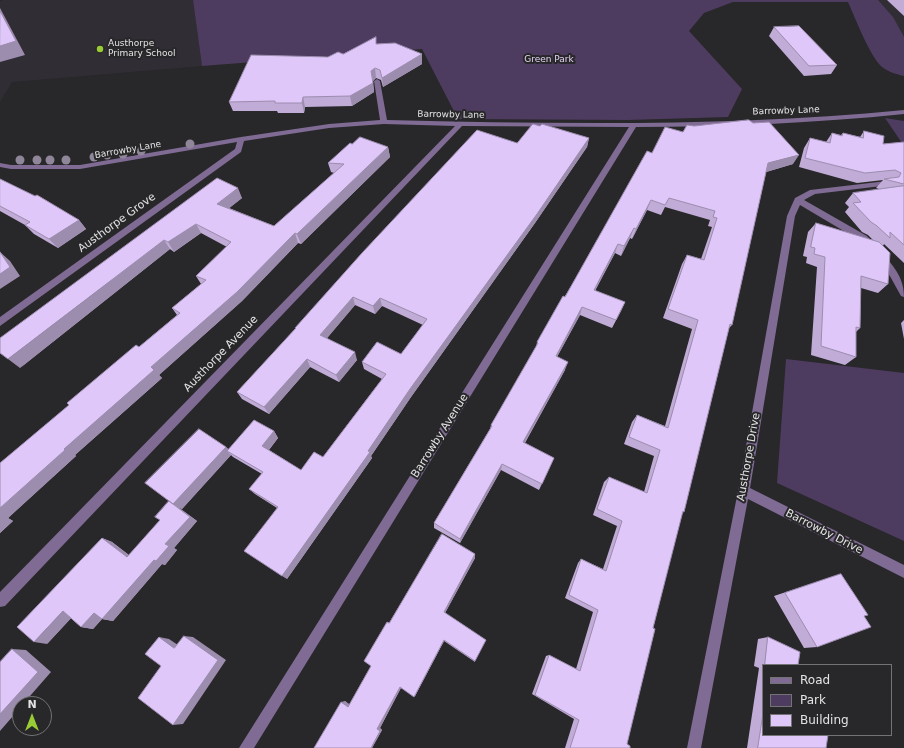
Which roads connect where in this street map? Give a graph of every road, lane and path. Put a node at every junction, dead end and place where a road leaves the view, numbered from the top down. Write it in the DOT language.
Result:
graph roads {
  1 [pos="377,81"];
  2 [pos="904,112"];
  3 [pos="384,122"];
  4 [pos="460,124"];
  5 [pos="634,125"];
  6 [pos="241,139"];
  7 [pos="0,165"];
  8 [pos="887,183"];
  9 [pos="798,200"];
  10 [pos="904,294"];
  11 [pos="0,322"];
  12 [pos="744,491"];
  13 [pos="904,572"];
  14 [pos="0,602"];
  15 [pos="246,748"];
  16 [pos="694,748"];
  1 -- 3 [label="street"];
  2 -- 5 [label="street, Barrowby Lane"];
  3 -- 4 [label="street, Barrowby Lane"];
  3 -- 6 [label="street, Barrowby Lane"];
  4 -- 5 [label="street, Barrowby Lane"];
  4 -- 14 [label="street, Austhorpe Avenue"];
  5 -- 15 [label="street, Barrowby Avenue"];
  6 -- 7 [label="street, Barrowby Lane"];
  6 -- 11 [label="street, Austhorpe Grove"];
  8 -- 9 [label="street"];
  9 -- 10 [label="street"];
  9 -- 12 [label="street, Austhorpe Drive"];
  12 -- 13 [label="street, Barrowby Drive"];
  12 -- 16 [label="street, Austhorpe Drive"];
}
